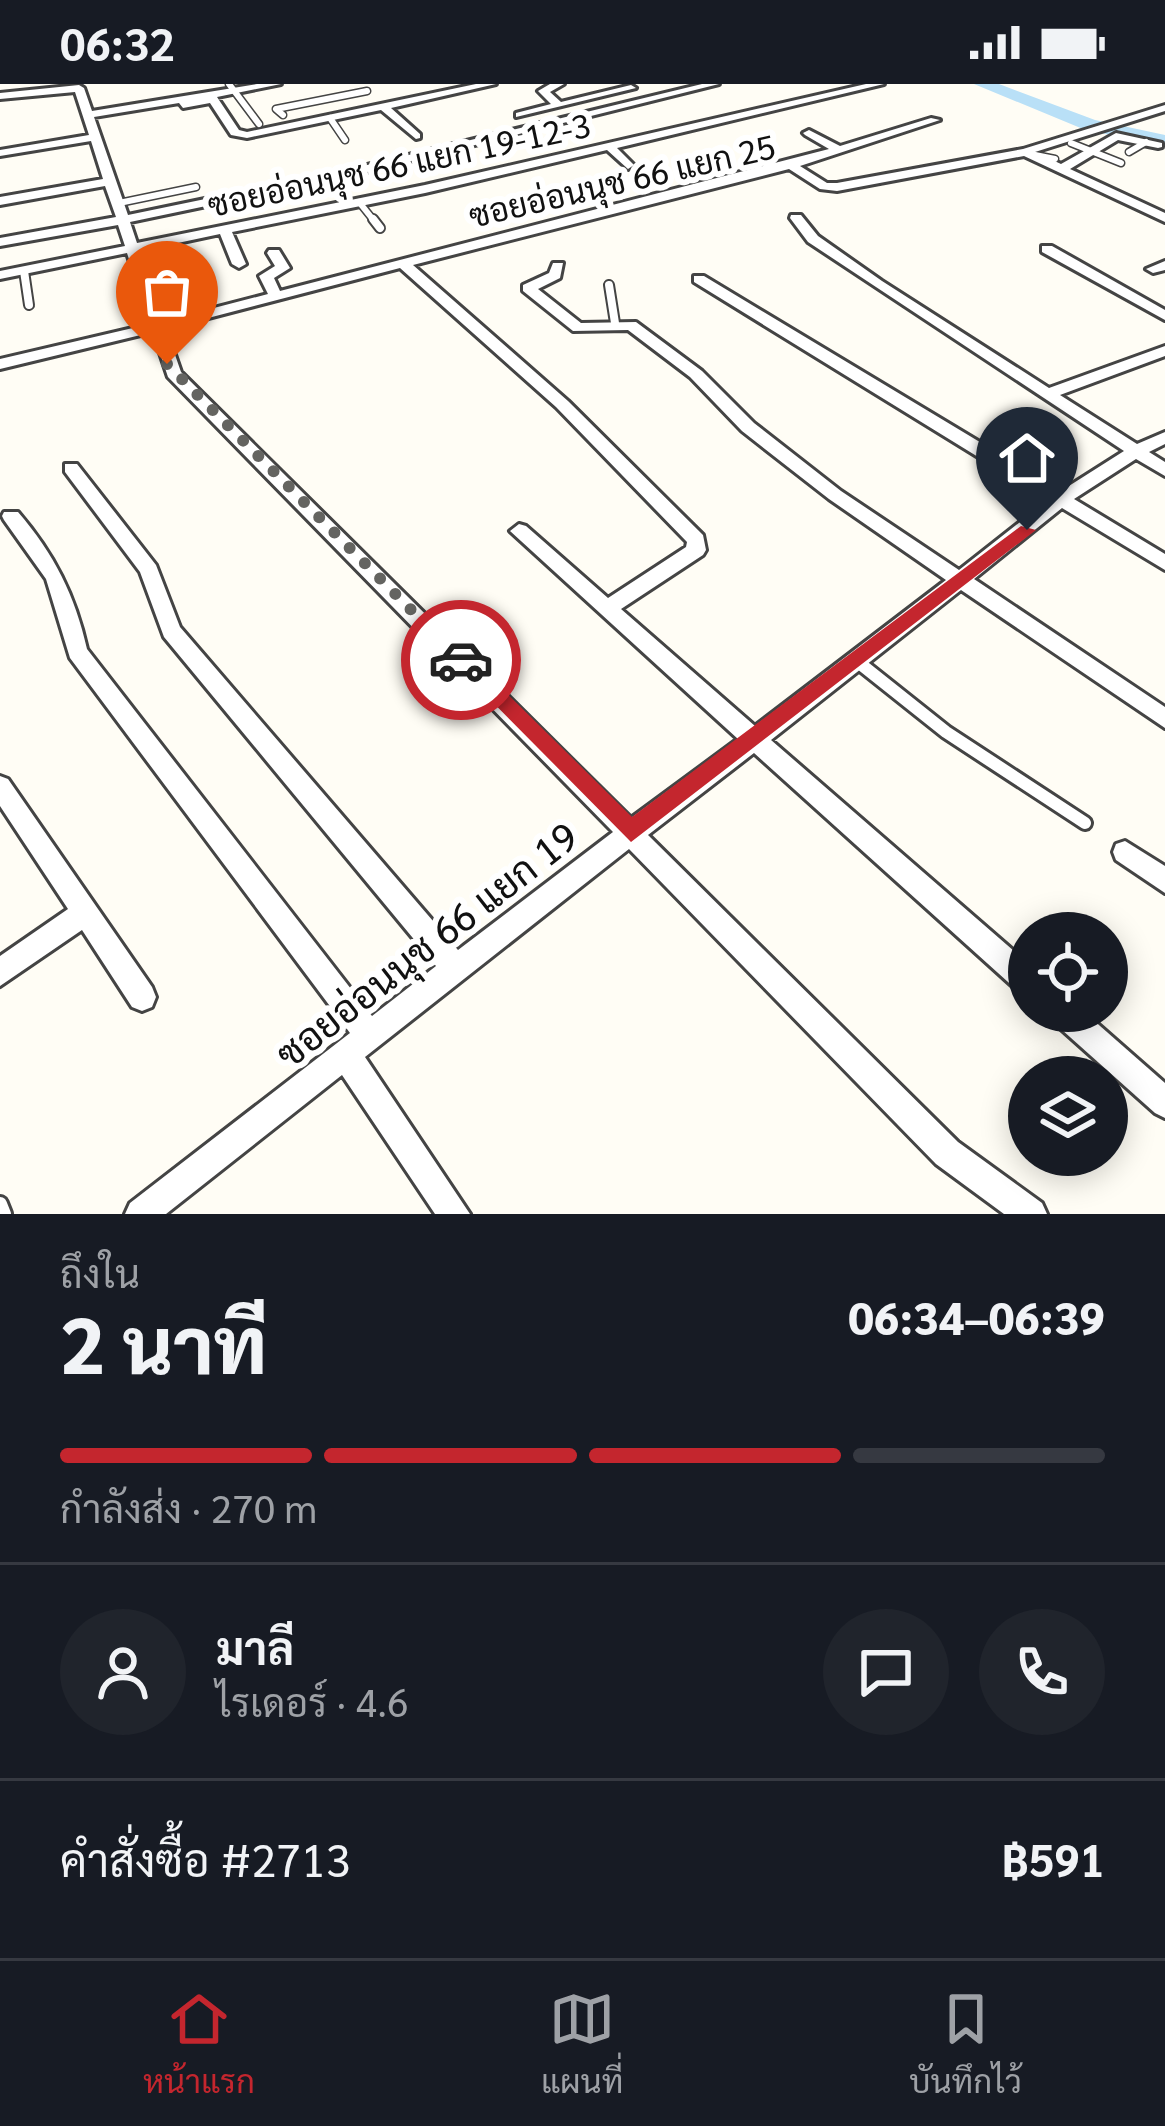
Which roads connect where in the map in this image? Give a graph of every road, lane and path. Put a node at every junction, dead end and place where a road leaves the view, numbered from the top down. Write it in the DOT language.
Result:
graph roads {
  1 [pos="276,84"];
  2 [pos="491,84"];
  3 [pos="559,84"];
  4 [pos="714,84"];
  5 [pos="879,84"];
  6 [pos="76,85"];
  7 [pos="628,86"];
  8 [pos="231,87"];
  9 [pos="256,87"];
  10 [pos="0,96"];
  11 [pos="651,100"];
  12 [pos="306,103"];
  13 [pos="183,105"];
  14 [pos="270,106"];
  15 [pos="559,106"];
  16 [pos="384,107"];
  17 [pos="1165,108"];
  18 [pos="313,114"];
  19 [pos="520,115"];
  20 [pos="89,116"];
  21 [pos="283,116"];
  22 [pos="330,118"];
  23 [pos="935,120"];
  24 [pos="259,124"];
  25 [pos="855,124"];
  26 [pos="455,133"];
  27 [pos="809,133"];
  28 [pos="94,136"];
  29 [pos="416,136"];
  30 [pos="882,137"];
  31 [pos="345,140"];
  32 [pos="1071,143"];
  33 [pos="1152,144"];
  34 [pos="610,147"];
  35 [pos="472,148"];
  36 [pos="839,151"];
  37 [pos="1095,152"];
  38 [pos="1130,152"];
  39 [pos="0,153"];
  40 [pos="1028,153"];
  41 [pos="357,157"];
  42 [pos="1121,163"];
  43 [pos="1058,164"];
  44 [pos="628,165"];
  45 [pos="791,165"];
  46 [pos="368,170"];
  47 [pos="251,180"];
  48 [pos="111,181"];
  49 [pos="196,187"];
  50 [pos="261,193"];
  51 [pos="1165,200"];
  52 [pos="0,201"];
  53 [pos="119,202"];
  54 [pos="359,202"];
  55 [pos="1145,208"];
  56 [pos="796,218"];
  57 [pos="1165,218"];
  58 [pos="23,220"];
  59 [pos="124,222"];
  60 [pos="380,228"];
  61 [pos="225,230"];
  62 [pos="24,238"];
  63 [pos="0,242"];
  64 [pos="1047,249"];
  65 [pos="134,250"];
  66 [pos="274,253"];
  67 [pos="239,263"];
  68 [pos="403,263"];
  69 [pos="558,266"];
  70 [pos="24,271"];
  71 [pos="0,275"];
  72 [pos="699,279"];
  73 [pos="609,285"];
  74 [pos="196,297"];
  75 [pos="276,297"];
  76 [pos="29,304"];
  77 [pos="1164,315"];
  78 [pos="202,317"];
  79 [pos="615,323"];
  80 [pos="158,328"];
  81 [pos="1165,351"];
  82 [pos="0,364"];
  83 [pos="1048,394"];
  84 [pos="1165,437"];
  85 [pos="1135,451"];
  86 [pos="71,468"];
  87 [pos="1165,470"];
  88 [pos="1064,502"];
  89 [pos="11,516"];
  90 [pos="520,531"];
  91 [pos="1165,563"];
  92 [pos="962,583"];
  93 [pos="607,608"];
  94 [pos="858,662"];
  95 [pos="1165,719"];
  96 [pos="753,741"];
  97 [pos="0,786"];
  98 [pos="1085,823"];
  99 [pos="631,832"];
  100 [pos="1125,852"];
  101 [pos="1165,881"];
  102 [pos="86,912"];
  103 [pos="1008,964"];
  104 [pos="456,969"];
  105 [pos="0,973"];
  106 [pos="142,997"];
  107 [pos="1086,1032"];
  108 [pos="358,1046"];
  109 [pos="1165,1103"];
  110 [pos="0,1204"];
  111 [pos="4,1214"];
  112 [pos="141,1214"];
  113 [pos="454,1214"];
  114 [pos="1031,1214"];
  1 -- 9 [label="street"];
  2 -- 16 [label="street"];
  3 -- 15 [label="street"];
  4 -- 11 [label="street"];
  5 -- 34 [label="street, ซอยอ่อนนุช 66 แยก 19-12-3"];
  6 -- 10 [label="street"];
  6 -- 20 [label="street"];
  7 -- 11 [label="street"];
  7 -- 15 [label="street"];
  8 -- 9 [label="street"];
  8 -- 20 [label="street"];
  8 -- 24 [label="lane"];
  9 -- 14 [label="street"];
  11 -- 35 [label="street"];
  12 -- 16 [label="lane"];
  12 -- 18 [label="lane"];
  12 -- 21 [label="lane"];
  13 -- 22 [label="street"];
  15 -- 19 [label="street"];
  16 -- 22 [label="street"];
  16 -- 29 [label="street"];
  17 -- 40 [label="street, ซอยอ่อนนุช 66 แยก 25"];
  20 -- 28 [label="street"];
  22 -- 31 [label="lane"];
  23 -- 30 [label="street"];
  25 -- 30 [label="street"];
  26 -- 35 [label="street"];
  27 -- 36 [label="street"];
  28 -- 39 [label="street"];
  28 -- 48 [label="street"];
  30 -- 36 [label="street"];
  32 -- 37 [label="lane"];
  33 -- 37 [label="street"];
  33 -- 38 [label="lane"];
  34 -- 44 [label="street"];
  34 -- 54 [label="street, ซอยอ่อนนุช 66 แยก 19-12-3"];
  35 -- 46 [label="street"];
  36 -- 45 [label="street"];
  37 -- 42 [label="lane"];
  37 -- 43 [label="street"];
  40 -- 43 [label="street"];
  40 -- 45 [label="street, ซอยอ่อนนุช 66 แยก 25"];
  41 -- 46 [label="street"];
  43 -- 55 [label="street"];
  45 -- 68 [label="street, ซอยอ่อนนุช 66 แยก 25"];
  46 -- 50 [label="street"];
  47 -- 50 [label="street"];
  48 -- 52 [label="street"];
  48 -- 53 [label="street"];
  49 -- 53 [label="lane"];
  50 -- 59 [label="street"];
  51 -- 55 [label="street"];
  53 -- 59 [label="street"];
  54 -- 60 [label="lane"];
  54 -- 61 [label="street, ซอยอ่อนนุช 66 แยก 19-12-3"];
  55 -- 57 [label="street"];
  56 -- 83 [label="street"];
  58 -- 62 [label="street"];
  59 -- 62 [label="street"];
  59 -- 65 [label="street"];
  61 -- 65 [label="street, ซอยอ่อนนุช 66 แยก 19-12-3"];
  61 -- 67 [label="street"];
  62 -- 63 [label="street"];
  64 -- 77 [label="street"];
  65 -- 70 [label="street, ซอยอ่อนนุช 66 แยก 19-12-3"];
  65 -- 80 [label="street"];
  66 -- 75 [label="street"];
  68 -- 75 [label="street, ซอยอ่อนนุช 66 แยก 25"];
  68 -- 93 [label="street"];
  69 -- 79 [label="street"];
  70 -- 71 [label="street, ซอยอ่อนนุช 66 แยก 19-12-3"];
  70 -- 76 [label="lane"];
  72 -- 88 [label="street"];
  73 -- 79 [label="lane"];
  74 -- 78 [label="lane"];
  75 -- 78 [label="street, ซอยอ่อนนุช 66 แยก 25"];
  78 -- 80 [label="street, ซอยอ่อนนุช 66 แยก 25"];
  79 -- 92 [label="street"];
  80 -- 82 [label="street, ซอยอ่อนนุช 66 แยก 25"];
  80 -- 99 [label="street"];
  81 -- 83 [label="street"];
  83 -- 85 [label="street"];
  84 -- 85 [label="street, ซอยอ่อนนุช 66 แยก 19"];
  85 -- 87 [label="street"];
  85 -- 88 [label="street, ซอยอ่อนนุช 66 แยก 19"];
  86 -- 104 [label="street"];
  88 -- 91 [label="street"];
  88 -- 92 [label="street, ซอยอ่อนนุช 66 แยก 19"];
  89 -- 108 [label="street"];
  90 -- 93 [label="street"];
  92 -- 94 [label="street, ซอยอ่อนนุช 66 แยก 19"];
  92 -- 95 [label="street"];
  93 -- 96 [label="street"];
  94 -- 96 [label="street, ซอยอ่อนนุช 66 แยก 19"];
  94 -- 98 [label="lane"];
  96 -- 99 [label="street, ซอยอ่อนนุช 66 แยก 19"];
  96 -- 103 [label="street"];
  97 -- 102 [label="street"];
  99 -- 104 [label="street, ซอยอ่อนนุช 66 แยก 19"];
  99 -- 114 [label="street"];
  100 -- 101 [label="street"];
  102 -- 105 [label="street"];
  102 -- 106 [label="street"];
  104 -- 108 [label="street, ซอยอ่อนนุช 66 แยก 19"];
  107 -- 109 [label="street"];
  108 -- 112 [label="street, ซอยอ่อนนุช 66 แยก 19"];
  108 -- 113 [label="street"];
  110 -- 111 [label="lane"];
}
